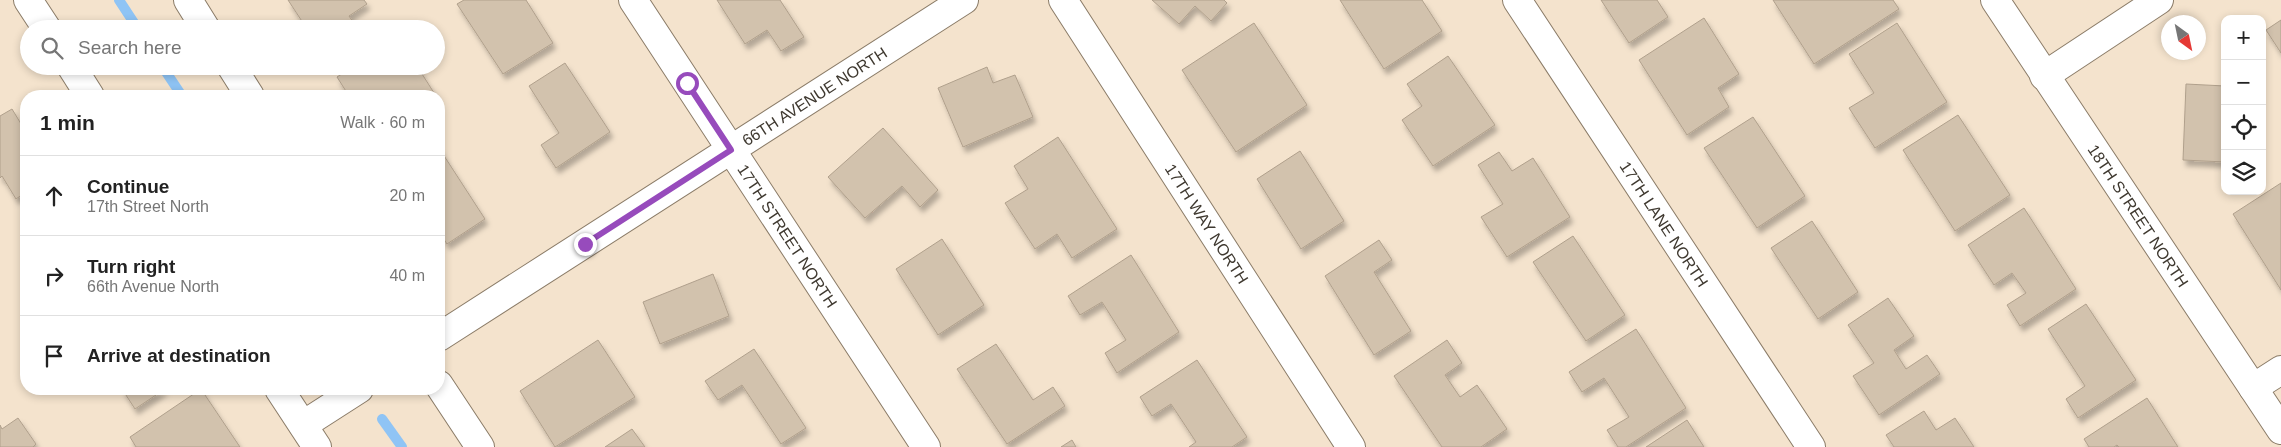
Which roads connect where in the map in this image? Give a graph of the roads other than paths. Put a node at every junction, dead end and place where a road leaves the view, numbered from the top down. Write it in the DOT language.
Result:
graph roads {
  1 [pos="28,0"];
  2 [pos="188,0"];
  3 [pos="632,0"];
  4 [pos="964,0"];
  5 [pos="1063,0"];
  6 [pos="1517,0"];
  7 [pos="1994,0"];
  8 [pos="2159,0"];
  9 [pos="41,20"];
  10 [pos="200,20"];
  11 [pos="77,75"];
  12 [pos="237,75"];
  13 [pos="2044,76"];
  14 [pos="86,90"];
  15 [pos="246,90"];
  16 [pos="731,150"];
  17 [pos="445,333"];
  18 [pos="2281,370"];
  19 [pos="2253,388"];
  20 [pos="445,394"];
  21 [pos="284,395"];
  22 [pos="353,395"];
  23 [pos="2281,430"];
  24 [pos="310,436"];
  25 [pos="480,447"];
  26 [pos="926,447"];
  27 [pos="1351,447"];
  28 [pos="1811,447"];
  1 -- 9 [label="street"];
  2 -- 10 [label="street"];
  3 -- 16 [label="street, 17TH STREET NORTH"];
  4 -- 16 [label="street, 66TH AVENUE NORTH"];
  5 -- 27 [label="street, 17TH WAY NORTH"];
  6 -- 28 [label="street, 17TH LANE NORTH"];
  7 -- 13 [label="street, 18TH STREET NORTH"];
  8 -- 13 [label="street"];
  11 -- 14 [label="street"];
  12 -- 15 [label="street"];
  13 -- 19 [label="street, 18TH STREET NORTH"];
  16 -- 17 [label="street, 66TH AVENUE NORTH"];
  16 -- 26 [label="street, 17TH STREET NORTH"];
  18 -- 19 [label="street"];
  19 -- 23 [label="street, 18TH STREET NORTH"];
  20 -- 25 [label="street"];
  21 -- 24 [label="street"];
  22 -- 24 [label="street"];
}
